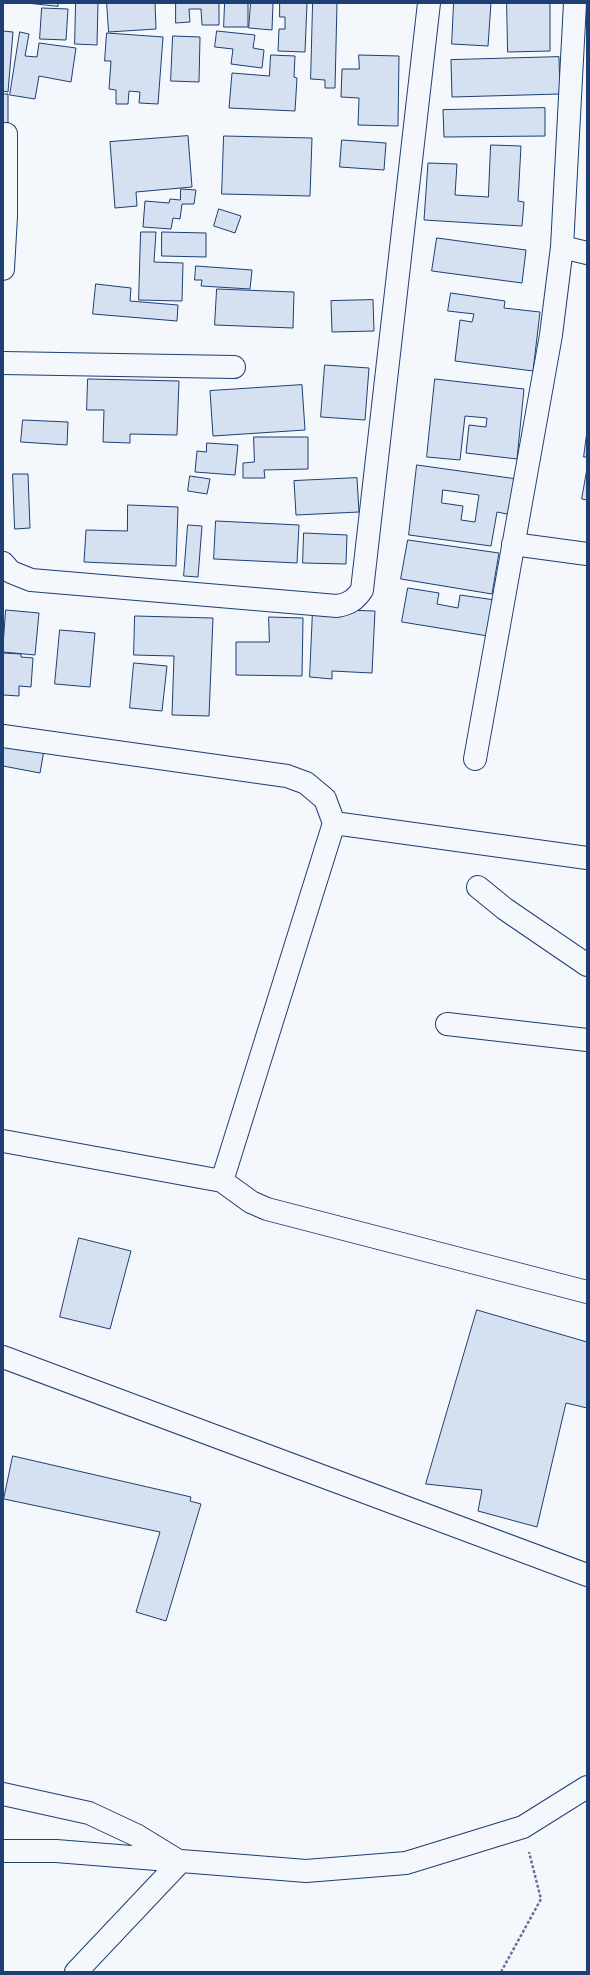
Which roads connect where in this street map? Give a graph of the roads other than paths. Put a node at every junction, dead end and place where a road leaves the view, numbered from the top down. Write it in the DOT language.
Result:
graph roads {
  1 [pos="429,3"];
  2 [pos="574,3"];
  3 [pos="6,134"];
  4 [pos="562,247"];
  5 [pos="587,252"];
  6 [pos="3,257"];
  7 [pos="3,363"];
  8 [pos="234,367"];
  9 [pos="513,544"];
  10 [pos="587,554"];
  11 [pos="3,563"];
  12 [pos="3,736"];
  13 [pos="475,759"];
  14 [pos="334,823"];
  15 [pos="587,858"];
  16 [pos="478,888"];
  17 [pos="587,965"];
  18 [pos="447,1024"];
  19 [pos="587,1040"];
  20 [pos="3,1140"];
  21 [pos="222,1181"];
  22 [pos="587,1292"];
  23 [pos="3,1357"];
  24 [pos="587,1575"];
  25 [pos="587,1787"];
  26 [pos="3,1794"];
  27 [pos="3,1851"];
  28 [pos="180,1862"];
  29 [pos="76,1972"];
  1 -- 11 [label="street"];
  2 -- 4 [label="street"];
  3 -- 6 [label="street"];
  4 -- 5 [label="street"];
  4 -- 9 [label="street"];
  7 -- 8 [label="street"];
  9 -- 10 [label="street"];
  9 -- 13 [label="street"];
  12 -- 14 [label="street"];
  14 -- 15 [label="street"];
  14 -- 21 [label="street"];
  16 -- 17 [label="street"];
  18 -- 19 [label="street"];
  20 -- 21 [label="street"];
  21 -- 22 [label="street"];
  23 -- 24 [label="street"];
  25 -- 28 [label="street"];
  26 -- 28 [label="street"];
  27 -- 28 [label="street"];
  28 -- 29 [label="street"];
}
